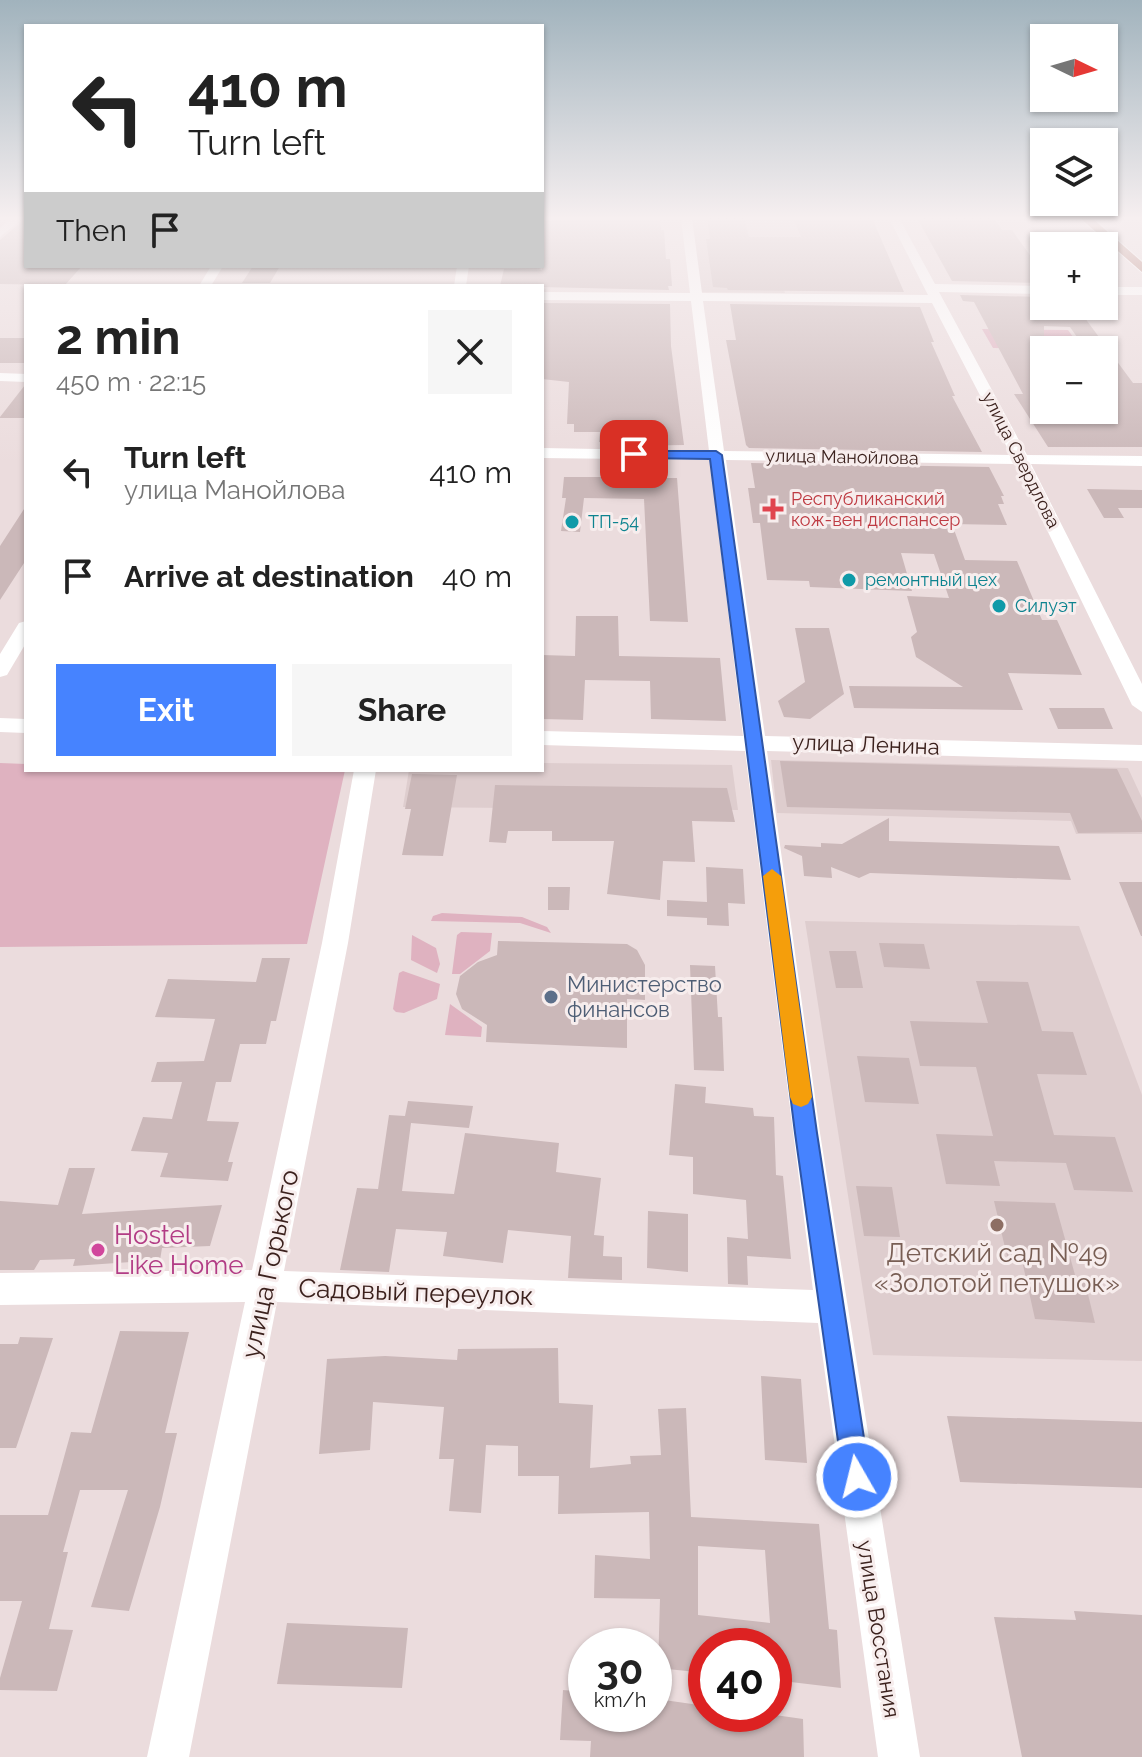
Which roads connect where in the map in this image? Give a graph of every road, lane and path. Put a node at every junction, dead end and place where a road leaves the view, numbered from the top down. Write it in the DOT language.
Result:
graph roads {
  1 [pos="697,300"];
  2 [pos="938,300"];
  3 [pos="0,377"];
  4 [pos="24,378"];
  5 [pos="544,453"];
  6 [pos="716,455"];
  7 [pos="1021,459"];
  8 [pos="1142,461"];
  9 [pos="24,630"];
  10 [pos="0,670"];
  11 [pos="1142,705"];
  12 [pos="0,725"];
  13 [pos="24,726"];
  14 [pos="544,738"];
  15 [pos="753,741"];
  16 [pos="1142,753"];
  17 [pos="365,772"];
  18 [pos="266,1286"];
  19 [pos="0,1289"];
  20 [pos="831,1307"];
  21 [pos="168,1757"];
  22 [pos="899,1757"];
  1 -- 6 [label="street, улица Восстания"];
  2 -- 7 [label="street, улица Свердлова"];
  3 -- 4 [label="street"];
  5 -- 6 [label="street, улица Манойлова"];
  6 -- 7 [label="street, улица Манойлова"];
  6 -- 15 [label="street, улица Восстания"];
  7 -- 8 [label="street, улица Манойлова"];
  7 -- 11 [label="street, улица Свердлова"];
  9 -- 10 [label="street"];
  12 -- 13 [label="street"];
  14 -- 15 [label="street, улица Ленина"];
  15 -- 16 [label="street, улица Ленина"];
  15 -- 20 [label="street, улица Восстания"];
  17 -- 18 [label="street, улица Горького"];
  18 -- 19 [label="street, Садовый переулок"];
  18 -- 20 [label="street, Садовый переулок"];
  18 -- 21 [label="street, улица Горького"];
  20 -- 22 [label="street, улица Восстания"];
}
